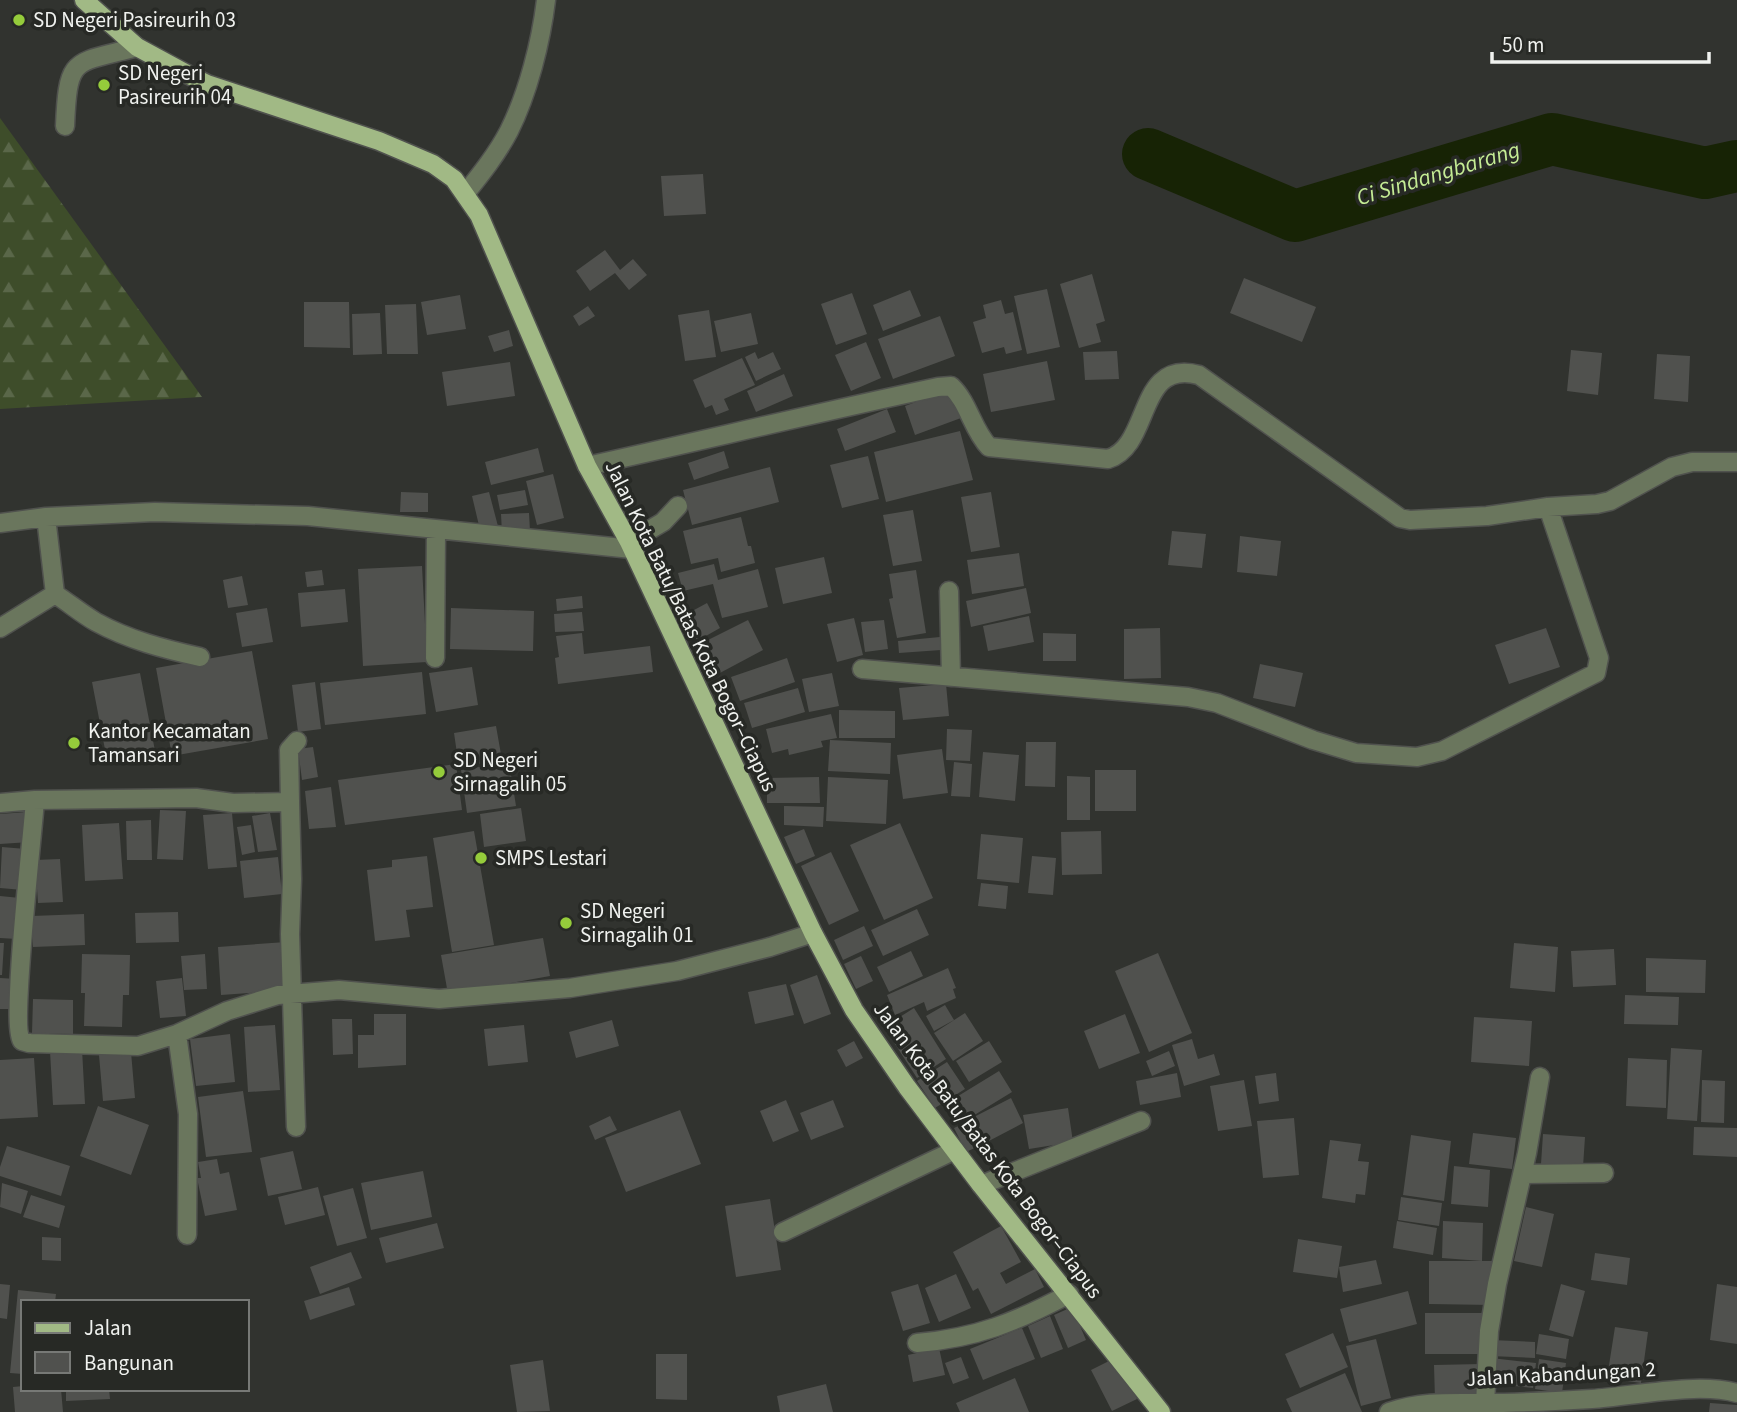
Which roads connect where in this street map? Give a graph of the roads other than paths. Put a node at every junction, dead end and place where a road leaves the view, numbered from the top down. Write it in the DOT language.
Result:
graph roads {
  1 [pos="84,0"];
  2 [pos="546,0"];
  3 [pos="137,47"];
  4 [pos="65,126"];
  5 [pos="465,194"];
  6 [pos="1737,462"];
  7 [pos="587,466"];
  8 [pos="678,506"];
  9 [pos="1548,508"];
  10 [pos="46,517"];
  11 [pos="0,523"];
  12 [pos="436,531"];
  13 [pos="631,546"];
  14 [pos="949,591"];
  15 [pos="55,594"];
  16 [pos="0,628"];
  17 [pos="200,657"];
  18 [pos="435,658"];
  19 [pos="862,669"];
  20 [pos="951,677"];
  21 [pos="298,741"];
  22 [pos="36,800"];
  23 [pos="0,803"];
  24 [pos="290,803"];
  25 [pos="813,933"];
  26 [pos="292,994"];
  27 [pos="177,1034"];
  28 [pos="1540,1077"];
  29 [pos="1141,1121"];
  30 [pos="296,1128"];
  31 [pos="955,1150"];
  32 [pos="1604,1173"];
  33 [pos="1523,1174"];
  34 [pos="981,1185"];
  35 [pos="783,1232"];
  36 [pos="187,1235"];
  37 [pos="1069,1294"];
  38 [pos="917,1343"];
  39 [pos="1737,1393"];
  40 [pos="1485,1403"];
  41 [pos="1161,1412"];
  42 [pos="1389,1412"];
  1 -- 3 [label="main road, Jalan Kota Batu/Batas Kota Bogor–Ciapus"];
  2 -- 5 [label="street"];
  3 -- 4 [label="street"];
  3 -- 5 [label="main road, Jalan Kota Batu/Batas Kota Bogor–Ciapus"];
  5 -- 7 [label="main road, Jalan Kota Batu/Batas Kota Bogor–Ciapus"];
  6 -- 9 [label="street"];
  7 -- 9 [label="street"];
  7 -- 13 [label="main road, Jalan Kota Batu/Batas Kota Bogor–Ciapus"];
  8 -- 13 [label="street"];
  9 -- 20 [label="street"];
  10 -- 11 [label="street"];
  10 -- 12 [label="street"];
  10 -- 15 [label="street"];
  12 -- 13 [label="street"];
  12 -- 18 [label="street"];
  13 -- 25 [label="main road, Jalan Kota Batu/Batas Kota Bogor–Ciapus"];
  14 -- 20 [label="street"];
  15 -- 16 [label="street"];
  15 -- 17 [label="street"];
  19 -- 20 [label="street"];
  21 -- 24 [label="street"];
  22 -- 23 [label="street"];
  22 -- 24 [label="street"];
  22 -- 27 [label="street"];
  24 -- 26 [label="street"];
  25 -- 26 [label="street"];
  25 -- 31 [label="main road, Jalan Kota Batu/Batas Kota Bogor–Ciapus"];
  26 -- 27 [label="street"];
  26 -- 30 [label="street"];
  27 -- 36 [label="street"];
  28 -- 33 [label="street"];
  29 -- 34 [label="street"];
  31 -- 34 [label="main road, Jalan Kota Batu/Batas Kota Bogor–Ciapus"];
  31 -- 35 [label="street"];
  32 -- 33 [label="street"];
  33 -- 40 [label="street"];
  34 -- 37 [label="main road, Jalan Kota Batu/Batas Kota Bogor–Ciapus"];
  37 -- 38 [label="street"];
  37 -- 41 [label="main road, Jalan Kota Batu/Batas Kota Bogor–Ciapus"];
  39 -- 40 [label="street, Jalan Kabandungan 2"];
  40 -- 42 [label="street, Jalan Kabandungan 2"];
}
